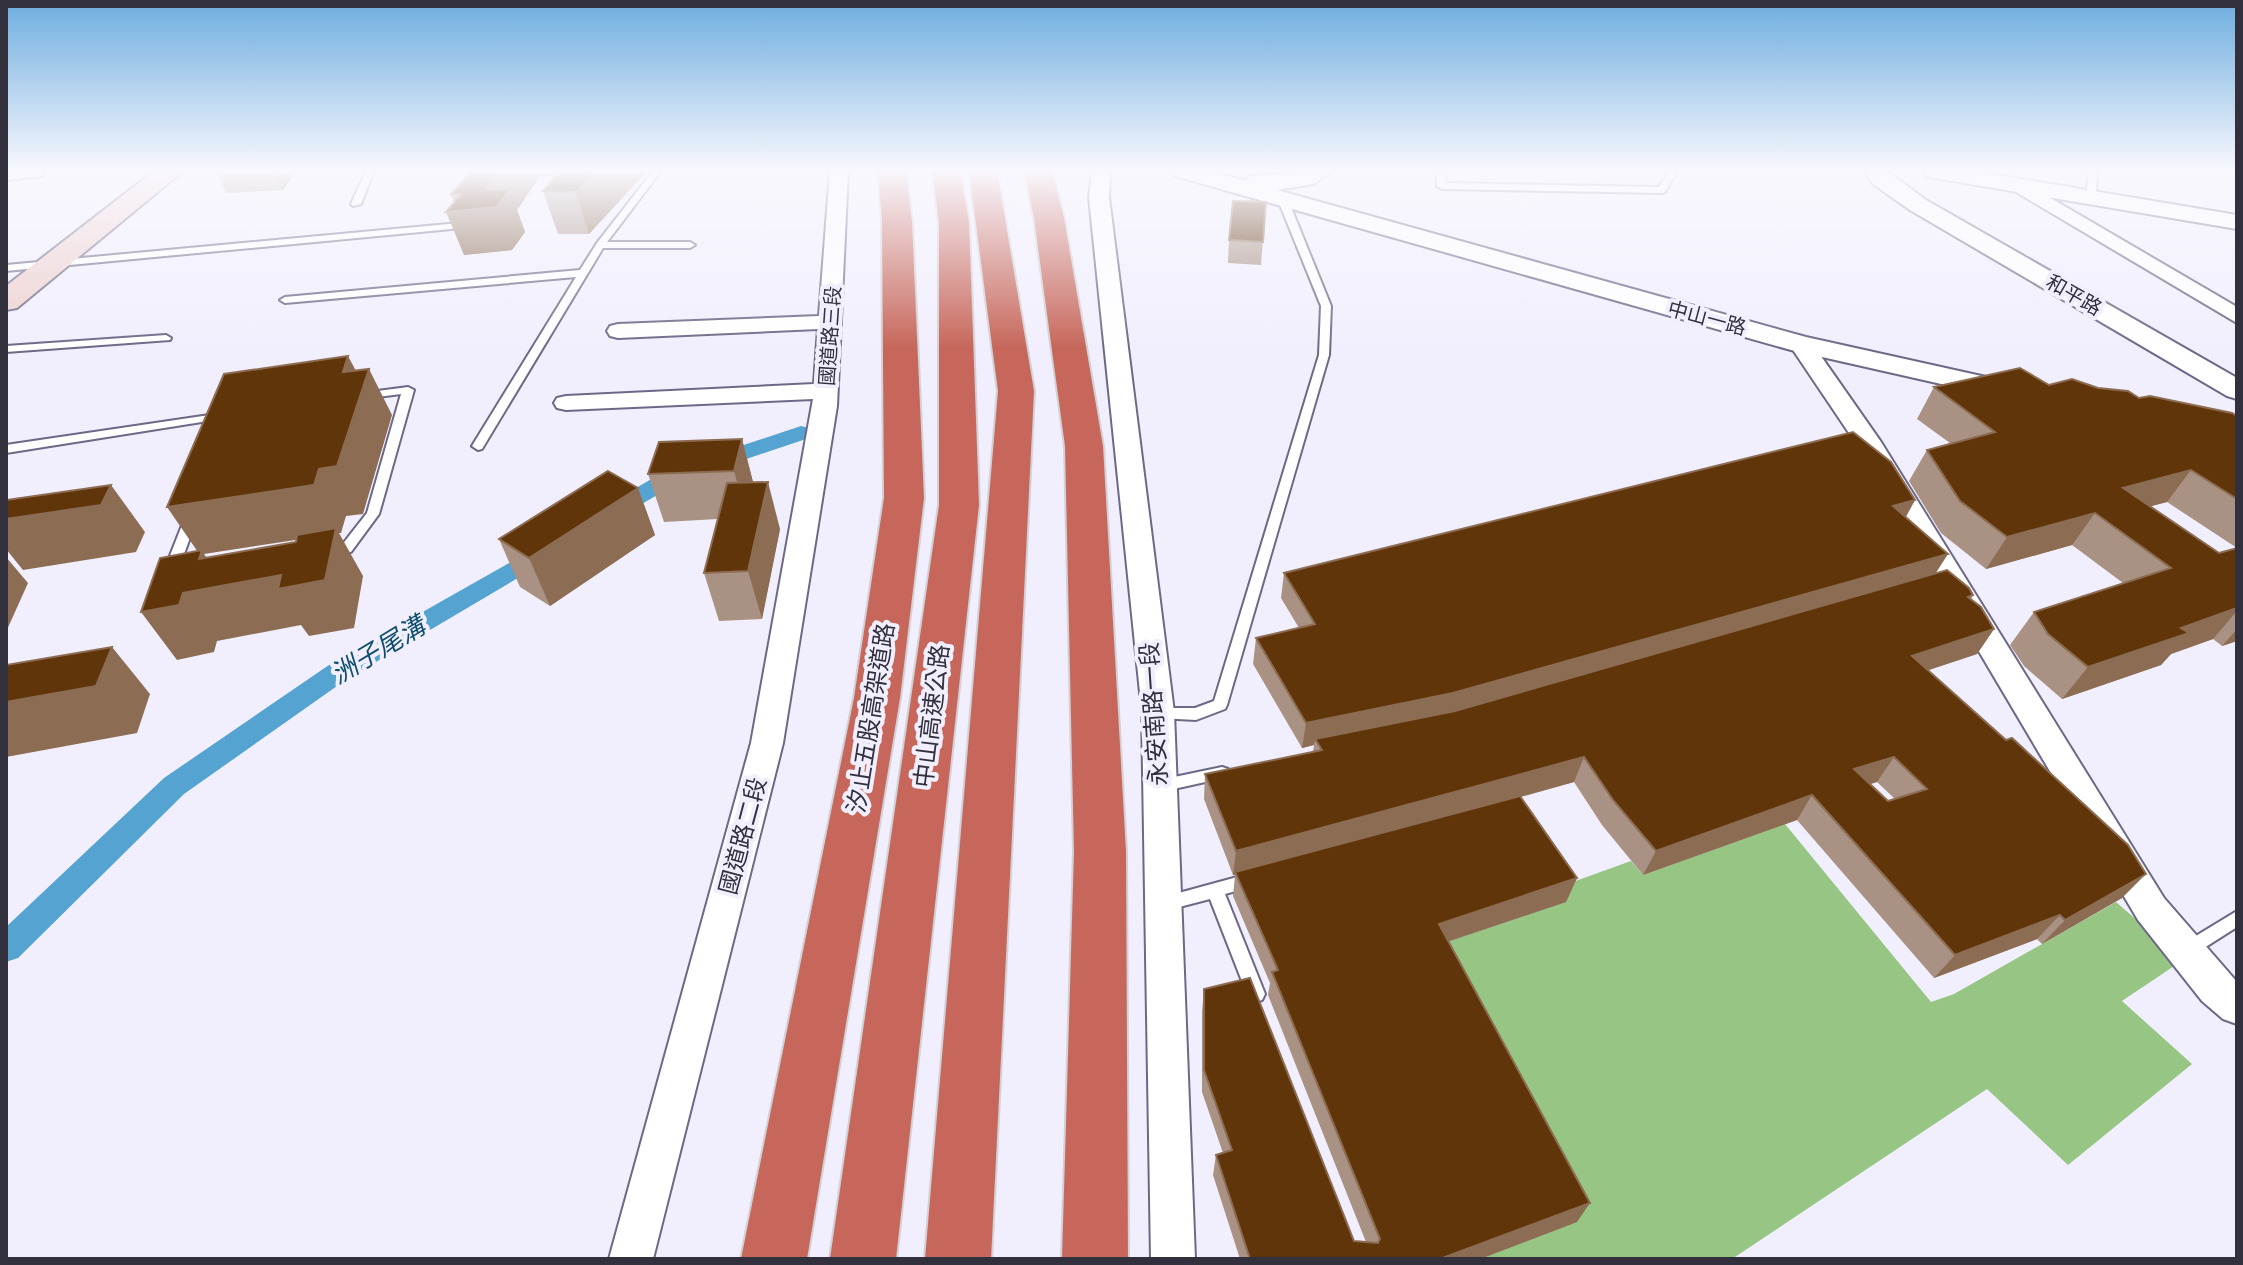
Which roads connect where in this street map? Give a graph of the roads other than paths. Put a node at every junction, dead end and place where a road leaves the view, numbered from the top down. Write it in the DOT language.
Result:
graph roads {
  1 [pos="96,230"];
  2 [pos="416,230"];
  3 [pos="612,230"];
  4 [pos="836,230"];
  5 [pos="897,230"];
  6 [pos="954,230"];
  7 [pos="979,230"];
  8 [pos="1051,230"];
  9 [pos="1103,230"];
  10 [pos="1295,230"];
  11 [pos="1391,230"];
  12 [pos="1426,230"];
  13 [pos="1961,230"];
  14 [pos="2093,230"];
  15 [pos="600,245"];
  16 [pos="690,245"];
  17 [pos="53,264"];
  18 [pos="6,268"];
  19 [pos="585,273"];
  20 [pos="285,300"];
  21 [pos="6,301"];
  22 [pos="2237,316"];
  23 [pos="831,322"];
  24 [pos="618,331"];
  25 [pos="166,338"];
  26 [pos="1801,344"];
  27 [pos="6,349"];
  28 [pos="2237,390"];
  29 [pos="349,398"];
  30 [pos="826,398"];
  31 [pos="566,403"];
  32 [pos="225,429"];
  33 [pos="478,446"];
  34 [pos="6,449"];
  35 [pos="197,503"];
  36 [pos="317,553"];
  37 [pos="184,574"];
  38 [pos="1158,712"];
  39 [pos="1236,770"];
  40 [pos="1160,786"];
  41 [pos="1274,874"];
  42 [pos="1215,890"];
  43 [pos="1163,904"];
  44 [pos="2237,918"];
  45 [pos="2186,951"];
  46 [pos="2237,1006"];
  47 [pos="1261,1008"];
  48 [pos="631,1259"];
  49 [pos="774,1259"];
  50 [pos="863,1259"];
  51 [pos="958,1259"];
  52 [pos="1095,1259"];
  53 [pos="1173,1259"];
  1 -- 17 [label="main road"];
  2 -- 17 [label="lane"];
  3 -- 15 [label="lane"];
  4 -- 23 [label="street, 國道路三段"];
  5 -- 49 [label="highway, 汐止五股高架道路"];
  6 -- 50 [label="highway, 中山高速公路"];
  7 -- 51 [label="highway, 中山高速公路"];
  8 -- 52 [label="highway"];
  9 -- 38 [label="street, 永安南路一段"];
  10 -- 38 [label="lane"];
  11 -- 26 [label="street, 中山一路"];
  12 -- 26 [label="street, 中山一路"];
  13 -- 28 [label="street, 和平路"];
  14 -- 22 [label="street"];
  15 -- 16 [label="lane"];
  15 -- 19 [label="lane"];
  17 -- 18 [label="lane"];
  17 -- 21 [label="main road"];
  19 -- 20 [label="lane"];
  19 -- 33 [label="lane"];
  23 -- 24 [label="street"];
  23 -- 30 [label="street, 國道路三段"];
  25 -- 27 [label="lane"];
  26 -- 45 [label="street"];
  29 -- 36 [label="lane"];
  30 -- 31 [label="street"];
  30 -- 48 [label="street, 國道路二段"];
  32 -- 34 [label="lane"];
  35 -- 37 [label="lane"];
  38 -- 40 [label="street, 永安南路一段"];
  39 -- 40 [label="lane"];
  40 -- 43 [label="street, 永安南路一段"];
  41 -- 42 [label="lane"];
  42 -- 43 [label="lane"];
  42 -- 47 [label="lane"];
  43 -- 53 [label="street, 永安南路一段"];
  44 -- 45 [label="lane"];
  45 -- 46 [label="street"];
}
